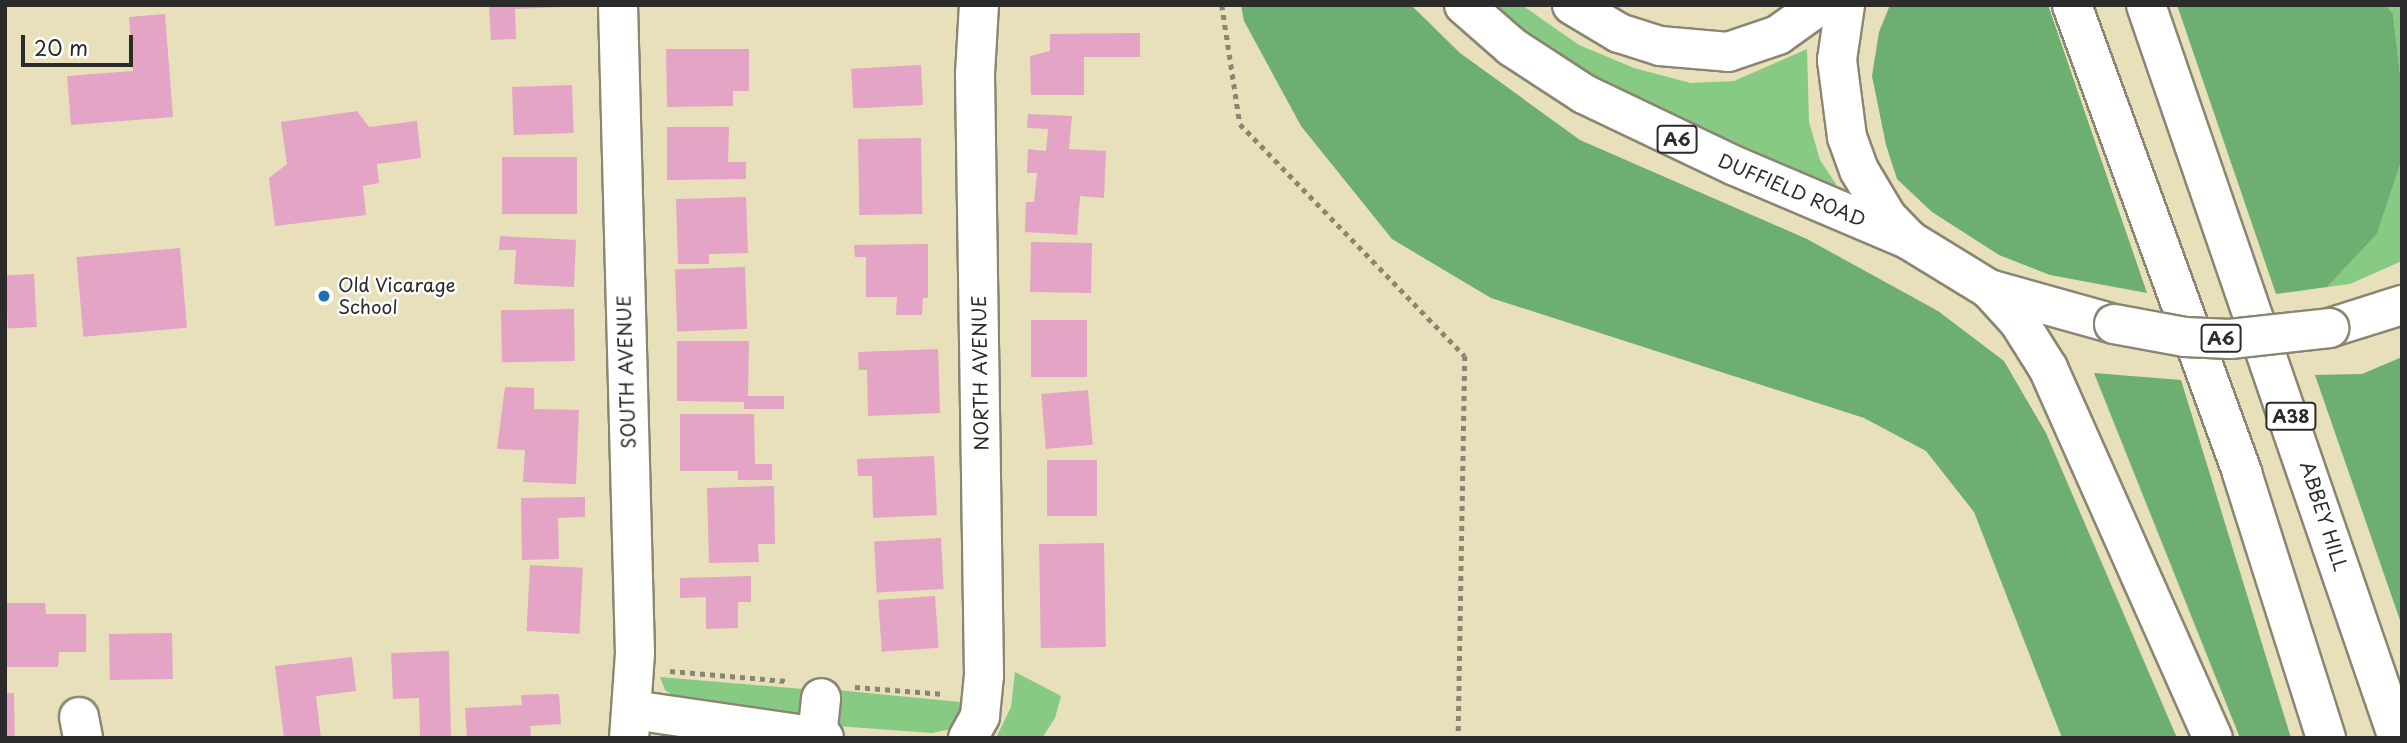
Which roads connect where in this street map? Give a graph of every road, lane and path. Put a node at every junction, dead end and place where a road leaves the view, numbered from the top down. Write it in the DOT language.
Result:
graph roads {
  1 [pos="618,5"];
  2 [pos="979,5"];
  3 [pos="1222,5"];
  4 [pos="1464,5"];
  5 [pos="1572,5"];
  6 [pos="1820,5"];
  7 [pos="1845,5"];
  8 [pos="2072,5"];
  9 [pos="2147,5"];
  10 [pos="1909,240"];
  11 [pos="1989,289"];
  12 [pos="2402,305"];
  13 [pos="821,698"];
  14 [pos="631,724"];
  15 [pos="817,737"];
  16 [pos="824,738"];
  17 [pos="968,738"];
  18 [pos="1458,738"];
  19 [pos="2213,738"];
  20 [pos="2326,738"];
  21 [pos="2398,738"];
  1 -- 14 [label="main road, SOUTH AVENUE"];
  2 -- 17 [label="main road, NORTH AVENUE"];
  3 -- 18 [label="path"];
  4 -- 10 [label="main road, DUFFIELD ROAD / A6"];
  5 -- 6 [label="main road"];
  7 -- 10 [label="main road, A6"];
  8 -- 20 [label="main road"];
  9 -- 21 [label="main road, ABBEY HILL / A38"];
  10 -- 11 [label="main road, A6"];
  11 -- 12 [label="main road, A6, bridge"];
  11 -- 19 [label="main road"];
  13 -- 15 [label="main road"];
  14 -- 15 [label="main road"];
  15 -- 16 [label="main road"];
}
